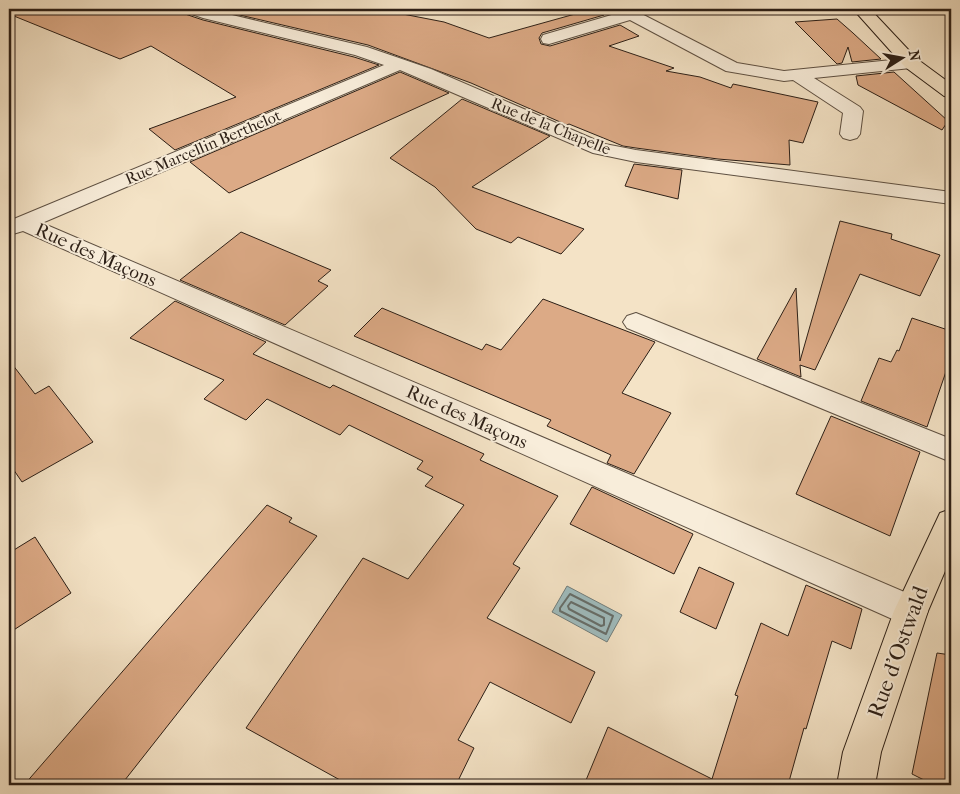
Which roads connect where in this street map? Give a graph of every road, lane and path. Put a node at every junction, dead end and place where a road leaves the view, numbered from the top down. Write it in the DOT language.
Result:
graph roads {
  1 [pos="192,9"];
  2 [pos="861,9"];
  3 [pos="549,39"];
  4 [pos="912,63"];
  5 [pos="398,64"];
  6 [pos="797,75"];
  7 [pos="951,92"];
  8 [pos="850,134"];
  9 [pos="951,198"];
  10 [pos="16,226"];
  11 [pos="636,322"];
  12 [pos="951,451"];
  13 [pos="951,522"];
  14 [pos="911,611"];
  15 [pos="856,785"];
  1 -- 5 [label="street, Rue de la Chapelle"];
  2 -- 4 [label="main road"];
  3 -- 6 [label="street"];
  4 -- 6 [label="street"];
  4 -- 7 [label="main road"];
  5 -- 9 [label="street, Rue de la Chapelle"];
  5 -- 10 [label="street, Rue Marcellin Berthelot"];
  6 -- 8 [label="street"];
  10 -- 14 [label="street, Rue des Maçons"];
  11 -- 12 [label="street"];
  13 -- 14 [label="main road, Rue d'Ostwald"];
  14 -- 15 [label="main road, Rue d'Ostwald"];
}
